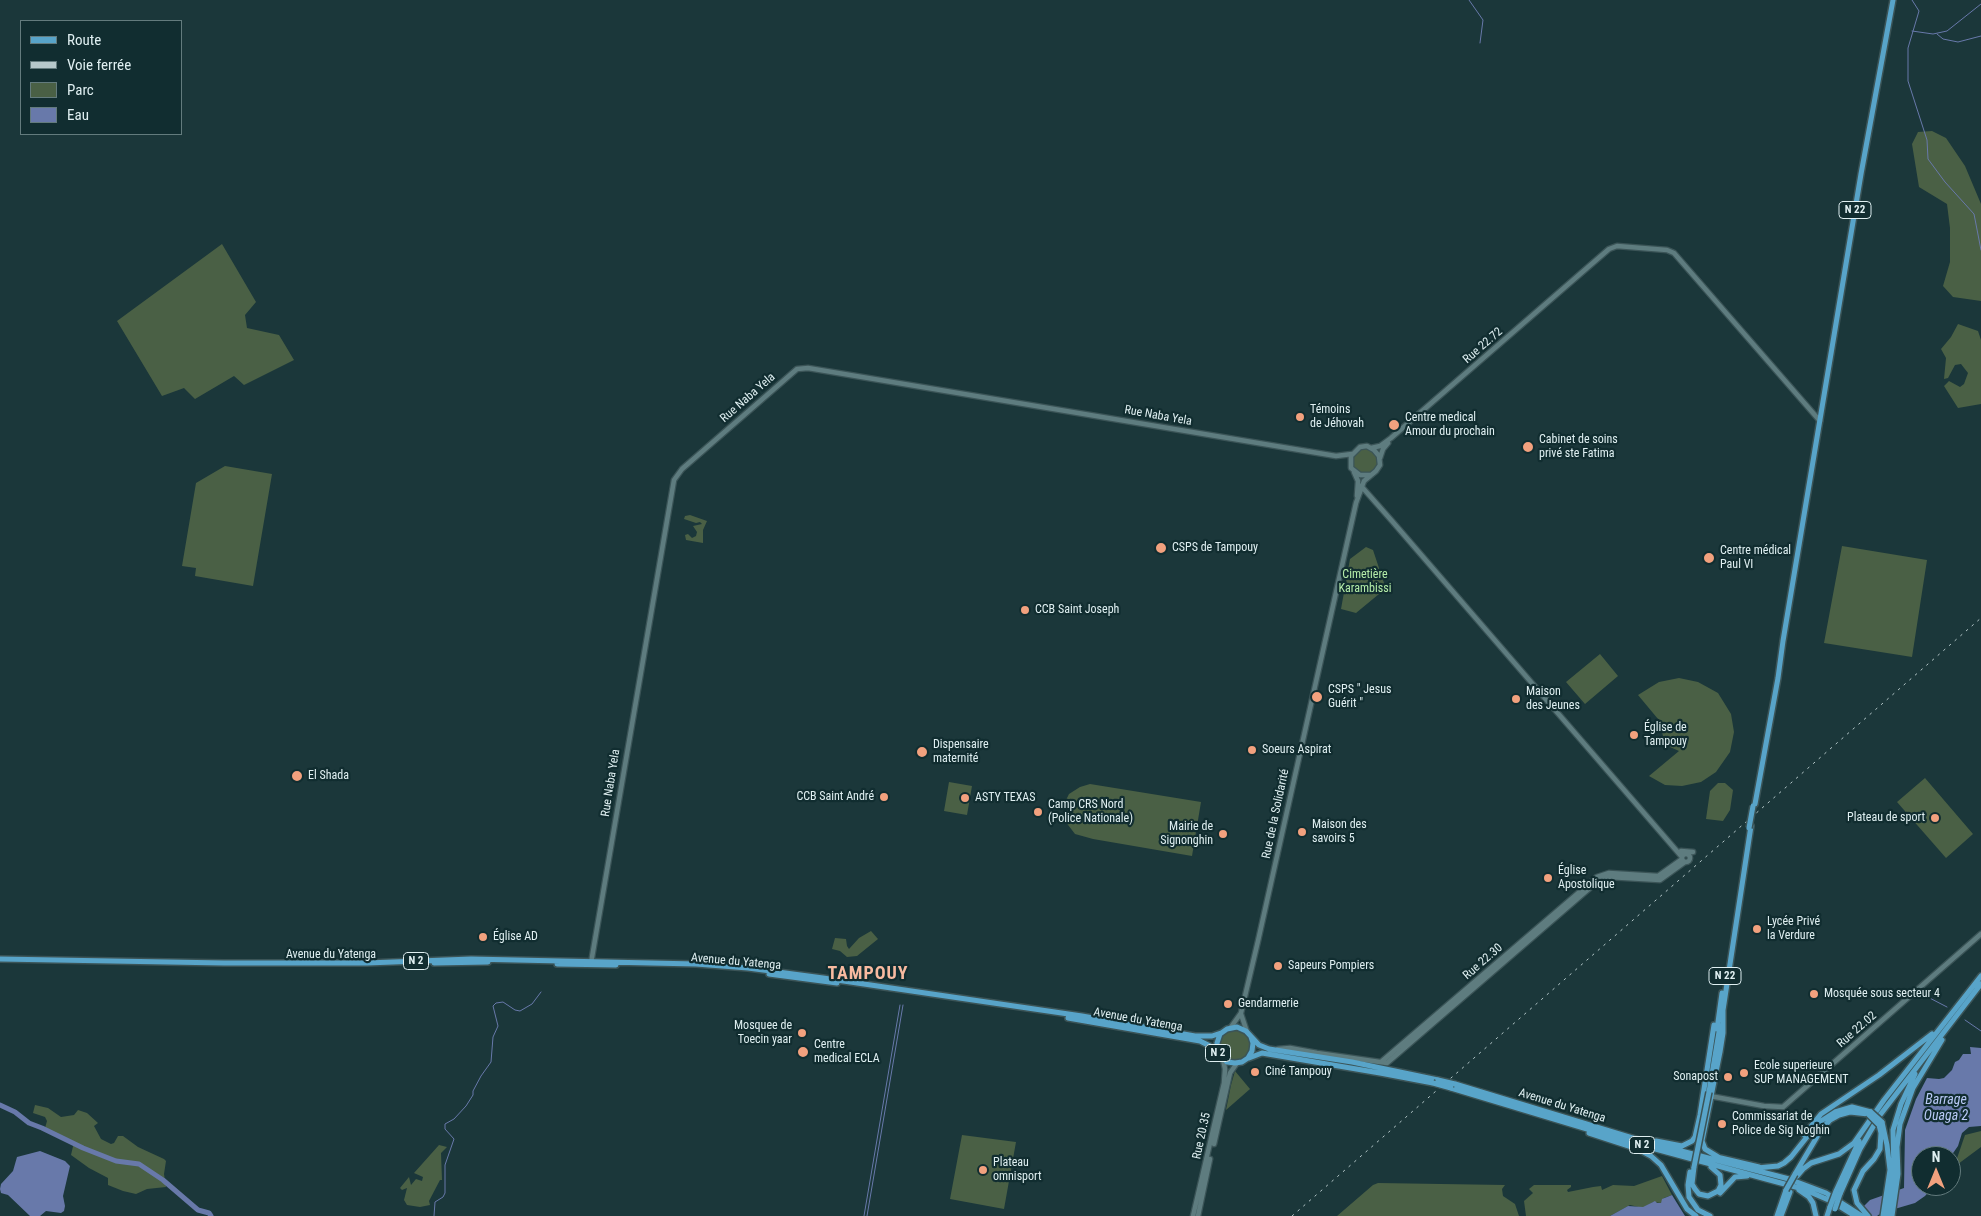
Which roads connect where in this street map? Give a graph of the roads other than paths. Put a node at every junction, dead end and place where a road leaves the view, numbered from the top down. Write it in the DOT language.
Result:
graph roads {
  1 [pos="1893,0"];
  2 [pos="1820,422"];
  3 [pos="1391,438"];
  4 [pos="1371,448"];
  5 [pos="1352,454"];
  6 [pos="1336,456"];
  7 [pos="1380,460"];
  8 [pos="1353,470"];
  9 [pos="1371,475"];
  10 [pos="1360,486"];
  11 [pos="1693,852"];
  12 [pos="1683,857"];
  13 [pos="1981,934"];
  14 [pos="0,959"];
  15 [pos="591,963"];
  16 [pos="1981,976"];
  17 [pos="1981,984"];
  18 [pos="1968,997"];
  19 [pos="1721,1008"];
  20 [pos="1241,1012"];
  21 [pos="1231,1027"];
  22 [pos="1155,1031"];
  23 [pos="1222,1033"];
  24 [pos="1249,1035"];
  25 [pos="1273,1050"];
  26 [pos="1222,1058"];
  27 [pos="1246,1059"];
  28 [pos="1924,1060"];
  29 [pos="1237,1063"];
  30 [pos="1435,1082"];
  31 [pos="1453,1086"];
  32 [pos="1704,1094"];
  33 [pos="1711,1096"];
  34 [pos="1870,1113"];
  35 [pos="1566,1122"];
  36 [pos="1880,1124"];
  37 [pos="1867,1125"];
  38 [pos="1639,1140"];
  39 [pos="1717,1157"];
  40 [pos="1791,1157"];
  41 [pos="1699,1162"];
  42 [pos="1736,1166"];
  43 [pos="1693,1167"];
  44 [pos="1767,1168"];
  45 [pos="1796,1175"];
  46 [pos="1689,1176"];
  47 [pos="1752,1176"];
  48 [pos="1785,1184"];
  49 [pos="1838,1192"];
  50 [pos="1892,1192"];
  51 [pos="1832,1208"];
  52 [pos="1856,1213"];
  53 [pos="1888,1214"];
  54 [pos="1193,1216"];
  55 [pos="1198,1216"];
  56 [pos="1696,1216"];
  57 [pos="1710,1216"];
  58 [pos="1779,1216"];
  59 [pos="1816,1216"];
  60 [pos="1828,1216"];
  61 [pos="1832,1216"];
  62 [pos="1862,1216"];
  63 [pos="1868,1216"];
  1 -- 2 [label="main road, N 22"];
  2 -- 3 [label="street, Rue 22.72"];
  2 -- 19 [label="main road, N 22, bridge"];
  3 -- 4 [label="street, Rue 22.72"];
  3 -- 7 [label="street, Rue 22.72"];
  4 -- 5 [label="street"];
  4 -- 7 [label="street"];
  5 -- 6 [label="street"];
  5 -- 8 [label="street"];
  6 -- 8 [label="street"];
  6 -- 15 [label="street, Rue Naba Yela"];
  7 -- 9 [label="street"];
  8 -- 9 [label="street"];
  8 -- 10 [label="street"];
  9 -- 10 [label="street, Rue de la Solidarité"];
  10 -- 12 [label="street"];
  10 -- 20 [label="street, Rue de la Solidarité"];
  11 -- 12 [label="street"];
  12 -- 25 [label="street, Rue 22.30"];
  13 -- 33 [label="street, Rue 22.02"];
  14 -- 15 [label="main road, Avenue du Yatenga / N 2"];
  15 -- 22 [label="main road, Avenue du Yatenga / N 2"];
  16 -- 18 [label="main road"];
  17 -- 18 [label="main road"];
  18 -- 28 [label="main road"];
  18 -- 37 [label="main road"];
  18 -- 40 [label="main road"];
  18 -- 50 [label="main road"];
  19 -- 32 [label="main road"];
  19 -- 33 [label="main road"];
  19 -- 43 [label="main road, N 22, bridge"];
  20 -- 21 [label="street, Rue de la Solidarité"];
  20 -- 24 [label="street, Rue de la Solidarité"];
  21 -- 23 [label="main road, N 2"];
  21 -- 24 [label="main road, N 2"];
  22 -- 23 [label="main road, Avenue du Yatenga / N 2"];
  22 -- 26 [label="main road, Avenue du Yatenga / N 2"];
  23 -- 26 [label="main road, N 2"];
  24 -- 25 [label="main road, Avenue du Yatenga / N 2"];
  24 -- 27 [label="main road, N 2"];
  25 -- 30 [label="main road, Avenue du Yatenga / N 2"];
  26 -- 29 [label="main road, N 2"];
  26 -- 54 [label="street, Rue 20.35"];
  27 -- 29 [label="main road, N 2"];
  27 -- 30 [label="main road, Avenue du Yatenga / N 2"];
  28 -- 49 [label="main road"];
  28 -- 50 [label="main road"];
  29 -- 55 [label="street, Rue 20.35"];
  30 -- 31 [label="main road, Avenue du Yatenga / N 2, bridge"];
  31 -- 35 [label="main road, Avenue du Yatenga / N 2"];
  31 -- 38 [label="main road, Avenue du Yatenga / N 2"];
  32 -- 33 [label="street, Rue 22.02"];
  32 -- 38 [label="main road"];
  33 -- 39 [label="main road"];
  34 -- 36 [label="main road, bridge"];
  34 -- 40 [label="main road"];
  34 -- 45 [label="main road"];
  35 -- 41 [label="main road, Avenue du Yatenga / N 2"];
  35 -- 56 [label="main road"];
  36 -- 50 [label="main road"];
  36 -- 52 [label="main road"];
  37 -- 45 [label="main road"];
  37 -- 49 [label="main road"];
  38 -- 42 [label="main road, Avenue du Yatenga / N 2"];
  39 -- 42 [label="main road"];
  39 -- 44 [label="main road"];
  40 -- 44 [label="main road"];
  41 -- 43 [label="main road"];
  41 -- 47 [label="main road, Avenue du Yatenga / N 2"];
  42 -- 44 [label="main road"];
  42 -- 52 [label="main road, Avenue du Yatenga / N 2"];
  43 -- 46 [label="main road"];
  45 -- 58 [label="main road, bridge"];
  46 -- 47 [label="main road"];
  46 -- 57 [label="main road"];
  47 -- 48 [label="main road, Avenue du Yatenga / N 2"];
  48 -- 52 [label="main road, Avenue du Yatenga / N 2"];
  48 -- 59 [label="main road"];
  49 -- 51 [label="main road, bridge"];
  50 -- 53 [label="main road"];
  50 -- 53 [label="main road"];
  51 -- 60 [label="main road"];
  51 -- 61 [label="main road"];
  52 -- 62 [label="main road, Avenue du Yatenga / N 2"];
  52 -- 63 [label="main road"];
}
